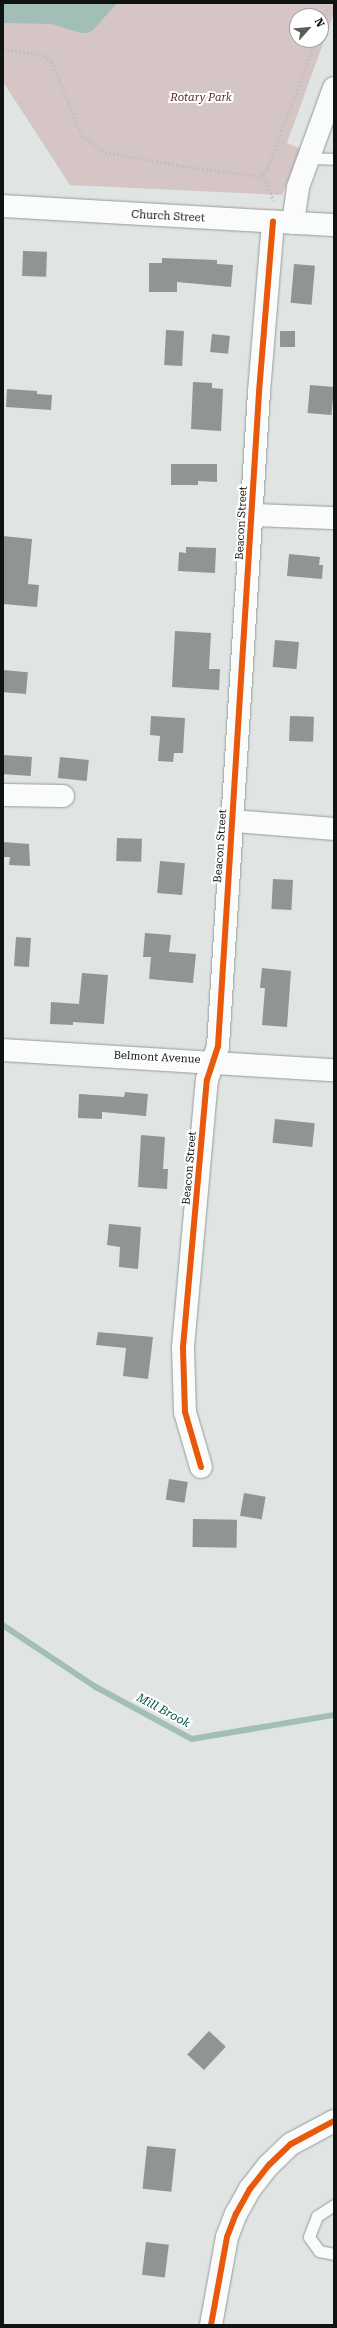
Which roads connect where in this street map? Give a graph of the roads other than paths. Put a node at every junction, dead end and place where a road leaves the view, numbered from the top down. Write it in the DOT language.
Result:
graph roads {
  1 [pos="334,88"];
  2 [pos="309,158"];
  3 [pos="334,159"];
  4 [pos="3,206"];
  5 [pos="280,216"];
  6 [pos="334,225"];
  7 [pos="252,515"];
  8 [pos="334,518"];
  9 [pos="3,795"];
  10 [pos="63,796"];
  11 [pos="233,821"];
  12 [pos="334,829"];
  13 [pos="3,1050"];
  14 [pos="214,1061"];
  15 [pos="334,1070"];
  16 [pos="201,1468"];
  17 [pos="334,2120"];
  18 [pos="334,2205"];
  19 [pos="334,2254"];
  20 [pos="211,2325"];
  1 -- 2 [label="street, Beacon Street"];
  2 -- 3 [label="lane"];
  2 -- 5 [label="street, Beacon Street"];
  4 -- 5 [label="street, Church Street"];
  5 -- 6 [label="street, Church Street"];
  5 -- 7 [label="street, Beacon Street"];
  7 -- 8 [label="street"];
  7 -- 11 [label="street, Beacon Street"];
  9 -- 10 [label="street"];
  11 -- 12 [label="street"];
  11 -- 14 [label="street, Beacon Street"];
  13 -- 14 [label="street, Belmont Avenue"];
  14 -- 15 [label="street, Belmont Avenue"];
  14 -- 16 [label="street, Beacon Street"];
  17 -- 20 [label="street"];
  18 -- 19 [label="lane"];
}
